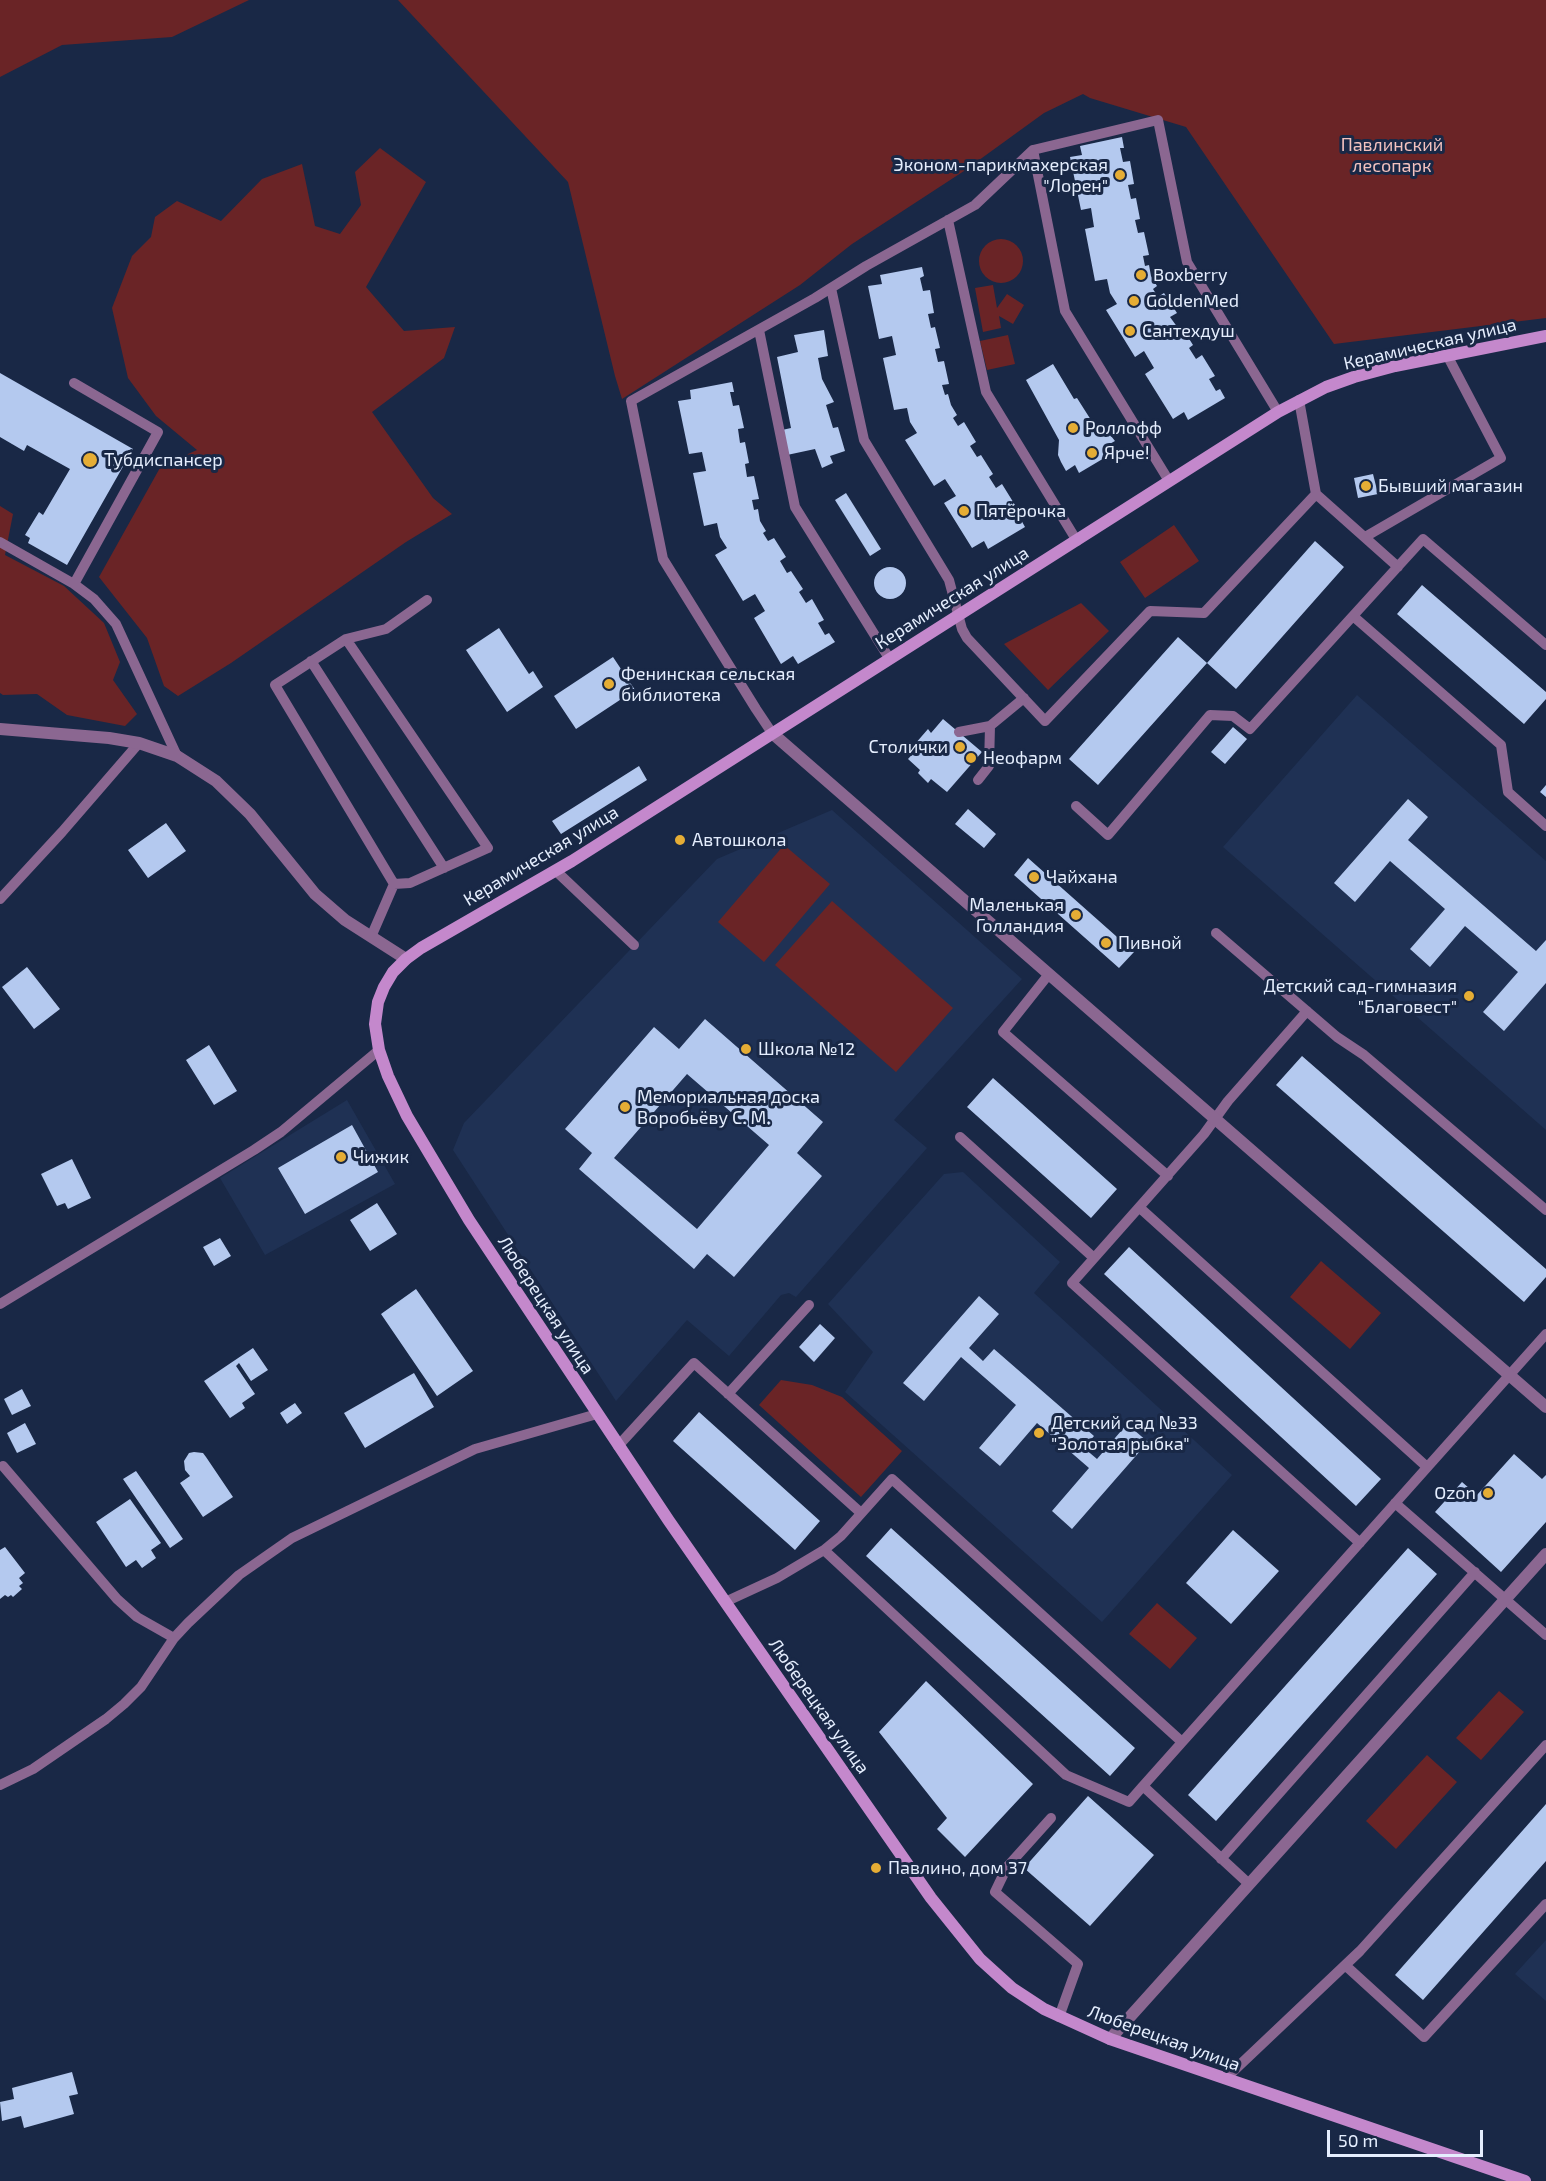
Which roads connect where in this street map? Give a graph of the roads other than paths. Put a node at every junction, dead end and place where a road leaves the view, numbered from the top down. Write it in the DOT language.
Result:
graph roads {
  1 [pos="1032,150"];
  2 [pos="948,220"];
  3 [pos="831,288"];
  4 [pos="759,330"];
  5 [pos="1546,336"];
  6 [pos="1447,355"];
  7 [pos="74,383"];
  8 [pos="1299,400"];
  9 [pos="1278,412"];
  10 [pos="1169,482"];
  11 [pos="1316,494"];
  12 [pos="1365,537"];
  13 [pos="1077,541"];
  14 [pos="0,542"];
  15 [pos="1398,567"];
  16 [pos="74,584"];
  17 [pos="427,600"];
  18 [pos="959,616"];
  19 [pos="1353,616"];
  20 [pos="346,639"];
  21 [pos="1546,645"];
  22 [pos="888,658"];
  23 [pos="311,661"];
  24 [pos="1024,698"];
  25 [pos="990,726"];
  26 [pos="0,729"];
  27 [pos="959,732"];
  28 [pos="772,733"];
  29 [pos="140,743"];
  30 [pos="177,756"];
  31 [pos="978,780"];
  32 [pos="1076,806"];
  33 [pos="1546,826"];
  34 [pos="444,868"];
  35 [pos="556,871"];
  36 [pos="394,884"];
  37 [pos="0,899"];
  38 [pos="1216,933"];
  39 [pos="371,937"];
  40 [pos="634,945"];
  41 [pos="406,959"];
  42 [pos="1049,974"];
  43 [pos="1307,1011"];
  44 [pos="379,1050"];
  45 [pos="1215,1119"];
  46 [pos="960,1137"];
  47 [pos="1168,1176"];
  48 [pos="1140,1208"];
  49 [pos="1546,1210"];
  50 [pos="1094,1258"];
  51 [pos="0,1304"];
  52 [pos="809,1305"];
  53 [pos="1546,1334"];
  54 [pos="1509,1375"];
  55 [pos="729,1394"];
  56 [pos="1546,1407"];
  57 [pos="597,1414"];
  58 [pos="618,1446"];
  59 [pos="3,1466"];
  60 [pos="1427,1467"];
  61 [pos="1395,1503"];
  62 [pos="861,1513"];
  63 [pos="1360,1543"];
  64 [pos="824,1550"];
  65 [pos="1546,1554"];
  66 [pos="1475,1572"];
  67 [pos="1505,1599"];
  68 [pos="725,1602"];
  69 [pos="1546,1635"];
  70 [pos="174,1638"];
  71 [pos="1182,1742"];
  72 [pos="1546,1745"];
  73 [pos="0,1785"];
  74 [pos="1143,1786"];
  75 [pos="1051,1818"];
  76 [pos="1221,1859"];
  77 [pos="1249,1884"];
  78 [pos="1546,1904"];
  79 [pos="1345,1965"];
  80 [pos="1059,2017"];
  81 [pos="1110,2040"];
  82 [pos="1225,2079"];
  83 [pos="1525,2181"];
  1 -- 2 [label="lane"];
  1 -- 9 [label="lane"];
  1 -- 10 [label="lane"];
  2 -- 3 [label="lane"];
  2 -- 13 [label="lane"];
  3 -- 4 [label="lane"];
  3 -- 18 [label="lane"];
  4 -- 22 [label="lane"];
  4 -- 28 [label="lane"];
  5 -- 6 [label="main road, Керамическая улица"];
  6 -- 8 [label="main road, Керамическая улица"];
  6 -- 12 [label="lane"];
  7 -- 16 [label="lane"];
  8 -- 9 [label="main road, Керамическая улица"];
  8 -- 11 [label="lane"];
  9 -- 10 [label="main road, Керамическая улица"];
  10 -- 13 [label="main road, Керамическая улица"];
  11 -- 12 [label="lane"];
  11 -- 24 [label="lane"];
  12 -- 15 [label="lane"];
  13 -- 18 [label="main road, Керамическая улица"];
  14 -- 16 [label="lane"];
  15 -- 19 [label="lane"];
  15 -- 21 [label="lane"];
  16 -- 30 [label="lane"];
  17 -- 20 [label="lane"];
  18 -- 22 [label="main road, Керамическая улица"];
  18 -- 24 [label="lane"];
  19 -- 32 [label="lane"];
  19 -- 33 [label="lane"];
  20 -- 23 [label="lane"];
  20 -- 34 [label="lane"];
  22 -- 28 [label="main road, Керамическая улица"];
  23 -- 34 [label="lane"];
  23 -- 36 [label="lane"];
  24 -- 25 [label="lane"];
  25 -- 27 [label="lane"];
  25 -- 31 [label="lane"];
  26 -- 29 [label="street"];
  28 -- 35 [label="main road, Керамическая улица"];
  28 -- 42 [label="street"];
  29 -- 30 [label="street"];
  29 -- 37 [label="lane"];
  30 -- 39 [label="street"];
  34 -- 36 [label="lane"];
  35 -- 40 [label="lane"];
  35 -- 41 [label="main road, Керамическая улица"];
  36 -- 39 [label="lane"];
  38 -- 43 [label="lane"];
  39 -- 41 [label="street"];
  41 -- 44 [label="main road, Люберецкая улица"];
  42 -- 45 [label="street"];
  42 -- 47 [label="lane"];
  43 -- 45 [label="lane"];
  43 -- 49 [label="lane"];
  44 -- 51 [label="lane"];
  44 -- 57 [label="main road, Люберецкая улица"];
  45 -- 47 [label="lane"];
  45 -- 54 [label="street"];
  46 -- 50 [label="lane"];
  47 -- 48 [label="lane"];
  48 -- 50 [label="lane"];
  48 -- 60 [label="lane"];
  50 -- 63 [label="lane"];
  52 -- 55 [label="lane"];
  53 -- 54 [label="lane"];
  54 -- 56 [label="street"];
  54 -- 60 [label="lane"];
  55 -- 58 [label="lane"];
  55 -- 62 [label="lane"];
  57 -- 58 [label="main road, Люберецкая улица"];
  57 -- 70 [label="lane"];
  58 -- 68 [label="main road, Люберецкая улица"];
  59 -- 70 [label="lane"];
  60 -- 61 [label="lane"];
  61 -- 63 [label="lane"];
  61 -- 66 [label="lane"];
  62 -- 64 [label="lane"];
  62 -- 71 [label="lane"];
  63 -- 71 [label="lane"];
  64 -- 68 [label="lane"];
  64 -- 74 [label="lane"];
  65 -- 67 [label="street"];
  66 -- 67 [label="lane"];
  66 -- 76 [label="lane"];
  67 -- 69 [label="lane"];
  67 -- 77 [label="street"];
  68 -- 80 [label="main road, Люберецкая улица"];
  70 -- 73 [label="lane"];
  71 -- 74 [label="lane"];
  72 -- 79 [label="lane"];
  74 -- 76 [label="lane"];
  75 -- 80 [label="lane"];
  76 -- 77 [label="lane"];
  77 -- 81 [label="street"];
  78 -- 79 [label="lane"];
  79 -- 82 [label="lane"];
  80 -- 81 [label="main road, Люберецкая улица"];
  81 -- 82 [label="main road, Люберецкая улица"];
  82 -- 83 [label="main road, Люберецкая улица"];
}
